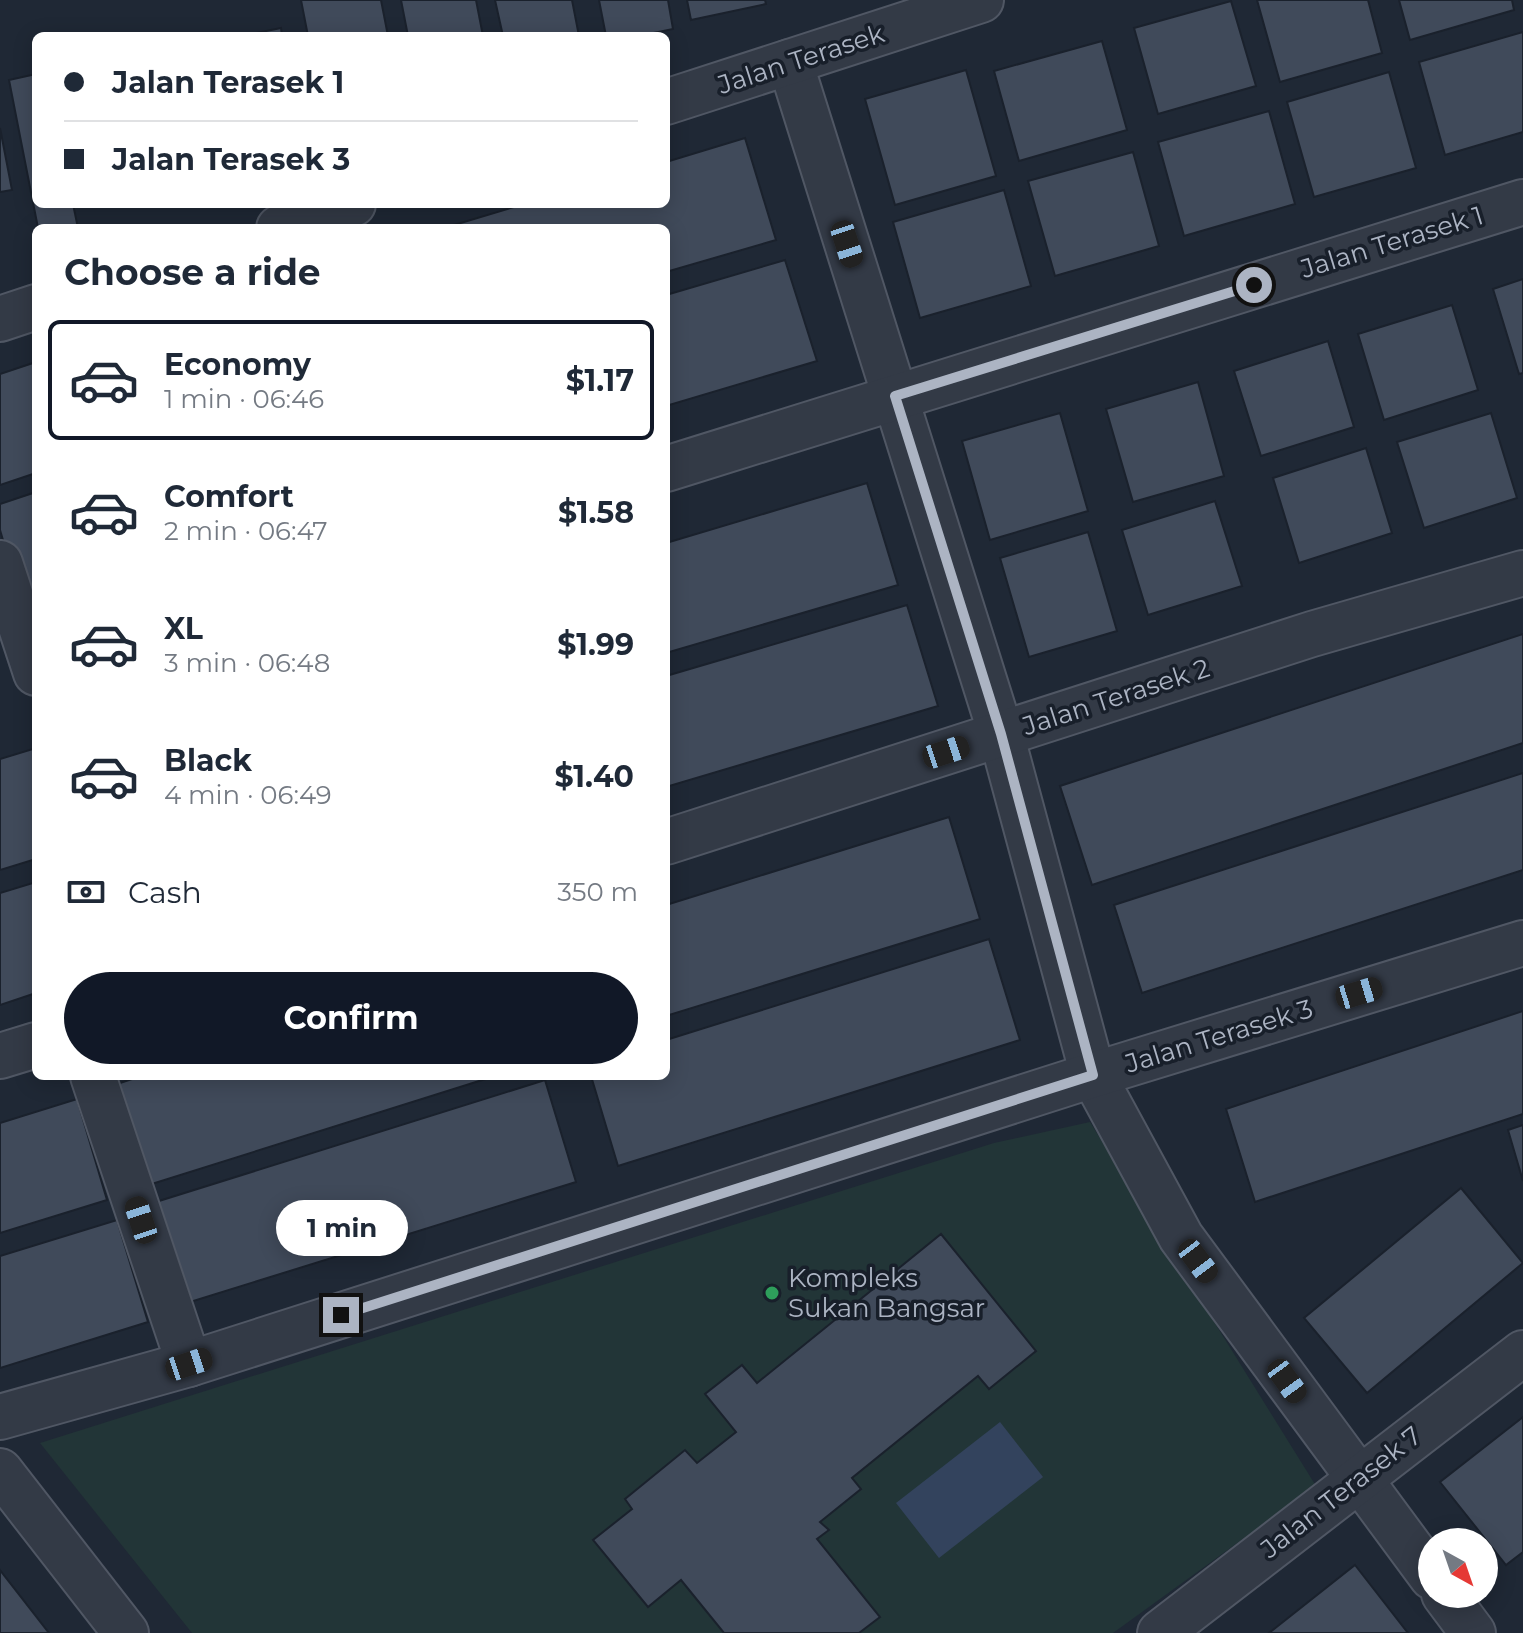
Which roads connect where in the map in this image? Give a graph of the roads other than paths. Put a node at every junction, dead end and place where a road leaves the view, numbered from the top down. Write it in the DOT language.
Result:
graph roads {
  1 [pos="981,0"];
  2 [pos="790,62"];
  3 [pos="670,101"];
  4 [pos="1523,202"];
  5 [pos="341,208"];
  6 [pos="291,224"];
  7 [pos="32,308"];
  8 [pos="0,319"];
  9 [pos="895,396"];
  10 [pos="670,468"];
  11 [pos="0,563"];
  12 [pos="1523,573"];
  13 [pos="32,661"];
  14 [pos="32,674"];
  15 [pos="0,685"];
  16 [pos="1001,734"];
  17 [pos="670,841"];
  18 [pos="1523,943"];
  19 [pos="32,1046"];
  20 [pos="0,1056"];
  21 [pos="1093,1075"];
  22 [pos="94,1080"];
  23 [pos="1523,1353"];
  24 [pos="189,1364"];
  25 [pos="0,1417"];
  26 [pos="0,1471"];
  27 [pos="1358,1477"];
  28 [pos="1418,1558"];
  29 [pos="1454,1608"];
  30 [pos="126,1633"];
  31 [pos="1160,1633"];
  32 [pos="1473,1633"];
  1 -- 2 [label="street, Jalan Terasek"];
  2 -- 3 [label="street, Jalan Terasek"];
  2 -- 9 [label="street"];
  4 -- 9 [label="street, Jalan Terasek 1"];
  5 -- 6 [label="street"];
  7 -- 8 [label="street"];
  9 -- 10 [label="street, Jalan Terasek 1"];
  9 -- 16 [label="street"];
  11 -- 13 [label="street"];
  12 -- 16 [label="street, Jalan Terasek 2"];
  14 -- 15 [label="street"];
  16 -- 17 [label="street, Jalan Terasek 2"];
  16 -- 21 [label="street"];
  18 -- 21 [label="street, Jalan Terasek 3"];
  19 -- 20 [label="street"];
  21 -- 24 [label="street, Jalan Terasek 3"];
  21 -- 27 [label="street"];
  22 -- 24 [label="street"];
  23 -- 27 [label="street, Jalan Terasek 7"];
  24 -- 25 [label="street, Jalan Terasek 3"];
  26 -- 30 [label="street"];
  27 -- 28 [label="street"];
  27 -- 31 [label="street, Jalan Terasek 7"];
  29 -- 32 [label="street"];
}
